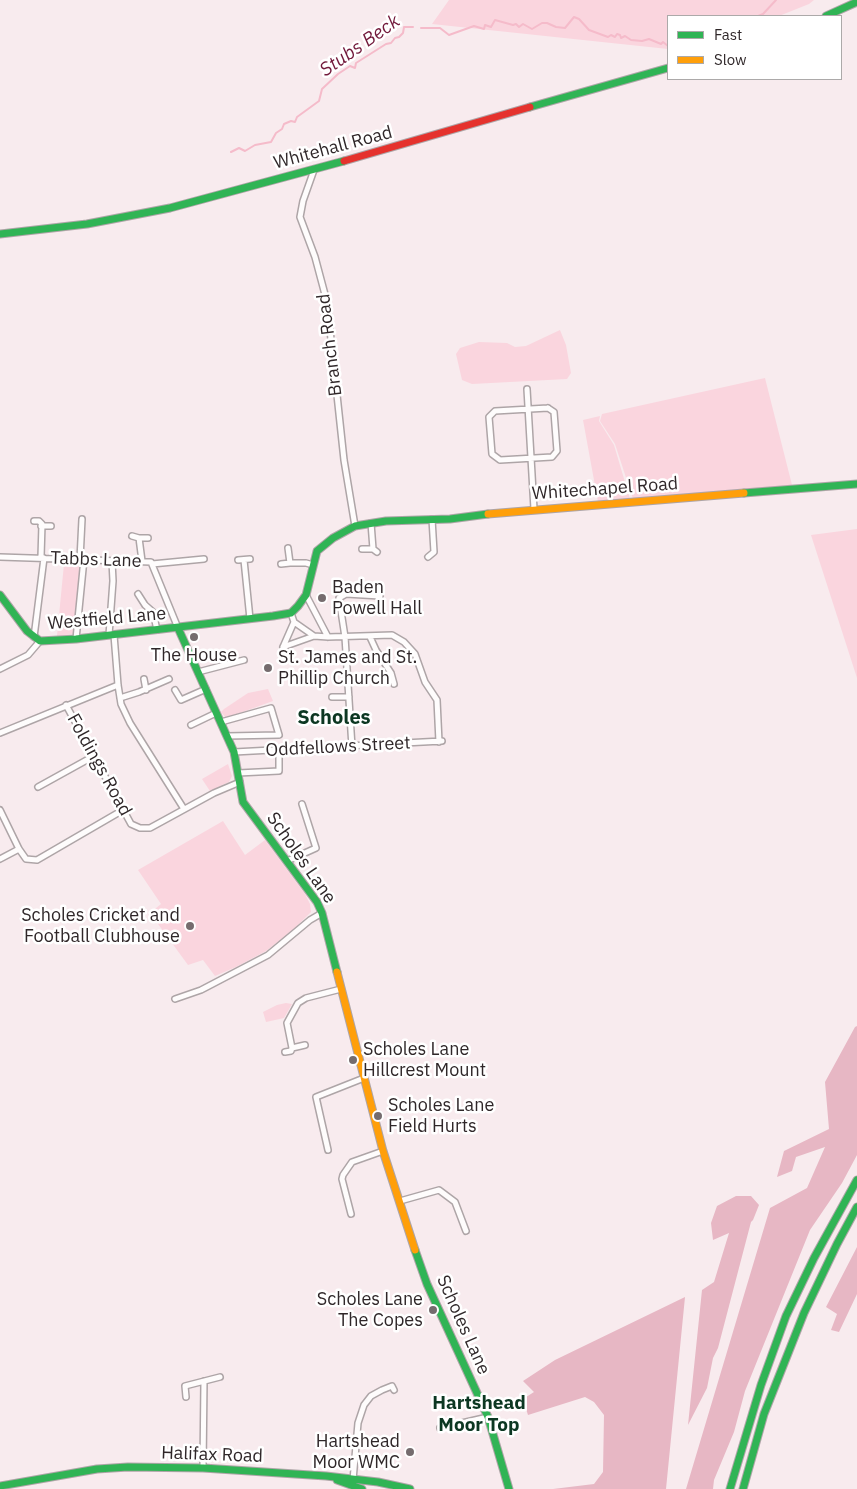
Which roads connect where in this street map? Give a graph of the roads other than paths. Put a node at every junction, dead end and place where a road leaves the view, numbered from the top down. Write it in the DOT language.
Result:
graph roads {
  1 [pos="857,2"];
  2 [pos="828,15"];
  3 [pos="667,68"];
  4 [pos="315,169"];
  5 [pos="0,234"];
  6 [pos="527,389"];
  7 [pos="528,409"];
  8 [pos="531,458"];
  9 [pos="857,484"];
  10 [pos="534,509"];
  11 [pos="82,519"];
  12 [pos="432,519"];
  13 [pos="34,521"];
  14 [pos="371,522"];
  15 [pos="42,525"];
  16 [pos="51,526"];
  17 [pos="355,526"];
  18 [pos="132,536"];
  19 [pos="139,538"];
  20 [pos="148,538"];
  21 [pos="288,548"];
  22 [pos="362,549"];
  23 [pos="0,557"];
  24 [pos="43,557"];
  25 [pos="428,557"];
  26 [pos="82,559"];
  27 [pos="204,559"];
  28 [pos="244,560"];
  29 [pos="112,561"];
  30 [pos="142,561"];
  31 [pos="290,563"];
  32 [pos="152,564"];
  33 [pos="281,564"];
  34 [pos="313,565"];
  35 [pos="138,594"];
  36 [pos="0,595"];
  37 [pos="306,595"];
  38 [pos="380,596"];
  39 [pos="291,613"];
  40 [pos="250,619"];
  41 [pos="294,622"];
  42 [pos="178,628"];
  43 [pos="157,630"];
  44 [pos="111,635"];
  45 [pos="314,636"];
  46 [pos="370,636"];
  47 [pos="328,637"];
  48 [pos="345,637"];
  49 [pos="37,639"];
  50 [pos="76,640"];
  51 [pos="244,660"];
  52 [pos="0,669"];
  53 [pos="198,672"];
  54 [pos="144,679"];
  55 [pos="169,679"];
  56 [pos="394,684"];
  57 [pos="118,685"];
  58 [pos="206,689"];
  59 [pos="146,690"];
  60 [pos="175,690"];
  61 [pos="332,697"];
  62 [pos="348,697"];
  63 [pos="120,698"];
  64 [pos="66,705"];
  65 [pos="216,713"];
  66 [pos="220,722"];
  67 [pos="191,725"];
  68 [pos="0,733"];
  69 [pos="227,736"];
  70 [pos="352,746"];
  71 [pos="279,750"];
  72 [pos="234,752"];
  73 [pos="94,756"];
  74 [pos="238,773"];
  75 [pos="240,782"];
  76 [pos="38,786"];
  77 [pos="302,804"];
  78 [pos="184,809"];
  79 [pos="0,810"];
  80 [pos="123,810"];
  81 [pos="19,849"];
  82 [pos="0,859"];
  83 [pos="287,861"];
  84 [pos="322,913"];
  85 [pos="341,989"];
  86 [pos="175,999"];
  87 [pos="305,1044"];
  88 [pos="292,1048"];
  89 [pos="285,1052"];
  90 [pos="364,1078"];
  91 [pos="328,1150"];
  92 [pos="383,1151"];
  93 [pos="857,1180"];
  94 [pos="400,1201"];
  95 [pos="857,1207"];
  96 [pos="351,1214"];
  97 [pos="466,1231"];
  98 [pos="220,1378"];
  99 [pos="204,1381"];
  100 [pos="394,1390"];
  101 [pos="186,1397"];
  102 [pos="488,1417"];
  103 [pos="440,1428"];
  104 [pos="203,1468"];
  105 [pos="353,1482"];
  106 [pos="0,1486"];
  107 [pos="362,1489"];
  108 [pos="410,1489"];
  109 [pos="509,1489"];
  110 [pos="730,1489"];
  111 [pos="743,1489"];
  1 -- 2 [label="main road"];
  3 -- 4 [label="main road, Whitehall Road"];
  4 -- 5 [label="main road, Whitehall Road"];
  4 -- 17 [label="street, Branch Road"];
  6 -- 7 [label="street"];
  7 -- 8 [label="street"];
  7 -- 8 [label="street"];
  7 -- 8 [label="street"];
  8 -- 10 [label="street"];
  9 -- 10 [label="main road, Whitechapel Road"];
  10 -- 12 [label="main road, Whitechapel Road"];
  11 -- 26 [label="street"];
  12 -- 14 [label="main road, Whitechapel Road"];
  12 -- 25 [label="street"];
  13 -- 15 [label="street"];
  14 -- 17 [label="main road, Whitechapel Road"];
  14 -- 22 [label="street"];
  15 -- 16 [label="street"];
  15 -- 24 [label="street"];
  17 -- 34 [label="main road, Whitechapel Road"];
  18 -- 19 [label="street"];
  19 -- 20 [label="street"];
  19 -- 30 [label="street"];
  21 -- 31 [label="street"];
  23 -- 24 [label="street, Tabbs Lane"];
  24 -- 26 [label="street, Tabbs Lane"];
  24 -- 49 [label="street"];
  26 -- 29 [label="street, Tabbs Lane"];
  26 -- 50 [label="street"];
  27 -- 32 [label="street"];
  28 -- 40 [label="street"];
  29 -- 30 [label="street, Tabbs Lane"];
  29 -- 44 [label="street"];
  30 -- 32 [label="street, Tabbs Lane"];
  31 -- 33 [label="street"];
  31 -- 34 [label="street"];
  32 -- 42 [label="street, Tabbs Lane"];
  34 -- 37 [label="main road, Whitechapel Road"];
  35 -- 43 [label="street"];
  36 -- 49 [label="main road, Westfield Lane"];
  37 -- 39 [label="main road"];
  37 -- 47 [label="street"];
  38 -- 48 [label="street"];
  39 -- 40 [label="main road, Westfield Lane"];
  39 -- 41 [label="street"];
  40 -- 42 [label="main road, Westfield Lane"];
  41 -- 45 [label="street"];
  41 -- 45 [label="street"];
  42 -- 43 [label="main road, Westfield Lane"];
  42 -- 53 [label="main road, Scholes Lane"];
  43 -- 44 [label="main road, Westfield Lane"];
  44 -- 50 [label="main road, Westfield Lane"];
  44 -- 57 [label="street"];
  45 -- 47 [label="street"];
  46 -- 48 [label="street"];
  46 -- 56 [label="street"];
  46 -- 70 [label="street, Oddfellows Street"];
  47 -- 48 [label="street"];
  48 -- 62 [label="street"];
  49 -- 50 [label="main road, Westfield Lane"];
  49 -- 52 [label="street"];
  51 -- 53 [label="street"];
  53 -- 58 [label="main road, Scholes Lane"];
  54 -- 59 [label="street"];
  55 -- 59 [label="street"];
  57 -- 63 [label="street"];
  57 -- 64 [label="street"];
  58 -- 60 [label="street"];
  58 -- 65 [label="main road, Scholes Lane"];
  59 -- 63 [label="street"];
  61 -- 62 [label="street"];
  62 -- 70 [label="street"];
  63 -- 78 [label="street"];
  64 -- 68 [label="street"];
  64 -- 73 [label="street, Foldings Road"];
  65 -- 66 [label="main road, Scholes Lane"];
  65 -- 67 [label="street"];
  66 -- 69 [label="main road, Scholes Lane"];
  66 -- 69 [label="street"];
  69 -- 72 [label="main road, Scholes Lane"];
  70 -- 71 [label="street, Oddfellows Street"];
  71 -- 72 [label="street, Oddfellows Street"];
  71 -- 74 [label="street"];
  72 -- 74 [label="main road, Scholes Lane"];
  73 -- 76 [label="street"];
  73 -- 80 [label="street, Foldings Road"];
  74 -- 75 [label="main road, Scholes Lane"];
  75 -- 78 [label="street, Foldings Road"];
  75 -- 83 [label="main road, Scholes Lane"];
  77 -- 83 [label="street"];
  78 -- 80 [label="street, Foldings Road"];
  79 -- 81 [label="street"];
  80 -- 81 [label="street"];
  81 -- 82 [label="street"];
  83 -- 84 [label="main road, Scholes Lane"];
  84 -- 85 [label="main road, Scholes Lane"];
  84 -- 86 [label="street"];
  85 -- 88 [label="street"];
  85 -- 90 [label="main road, Scholes Lane"];
  87 -- 88 [label="street"];
  88 -- 89 [label="street"];
  90 -- 91 [label="street"];
  90 -- 92 [label="main road, Scholes Lane"];
  92 -- 94 [label="main road, Scholes Lane"];
  92 -- 96 [label="street"];
  93 -- 110 [label="main road"];
  94 -- 97 [label="street"];
  94 -- 102 [label="main road, Scholes Lane"];
  95 -- 111 [label="main road"];
  98 -- 99 [label="street"];
  99 -- 101 [label="street"];
  99 -- 104 [label="street"];
  100 -- 105 [label="street"];
  102 -- 103 [label="street"];
  102 -- 109 [label="main road, Scholes Lane"];
  104 -- 105 [label="main road, Halifax Road"];
  104 -- 106 [label="main road, Halifax Road"];
  105 -- 107 [label="main road, Halifax Road"];
  105 -- 108 [label="main road, Halifax Road"];
}
